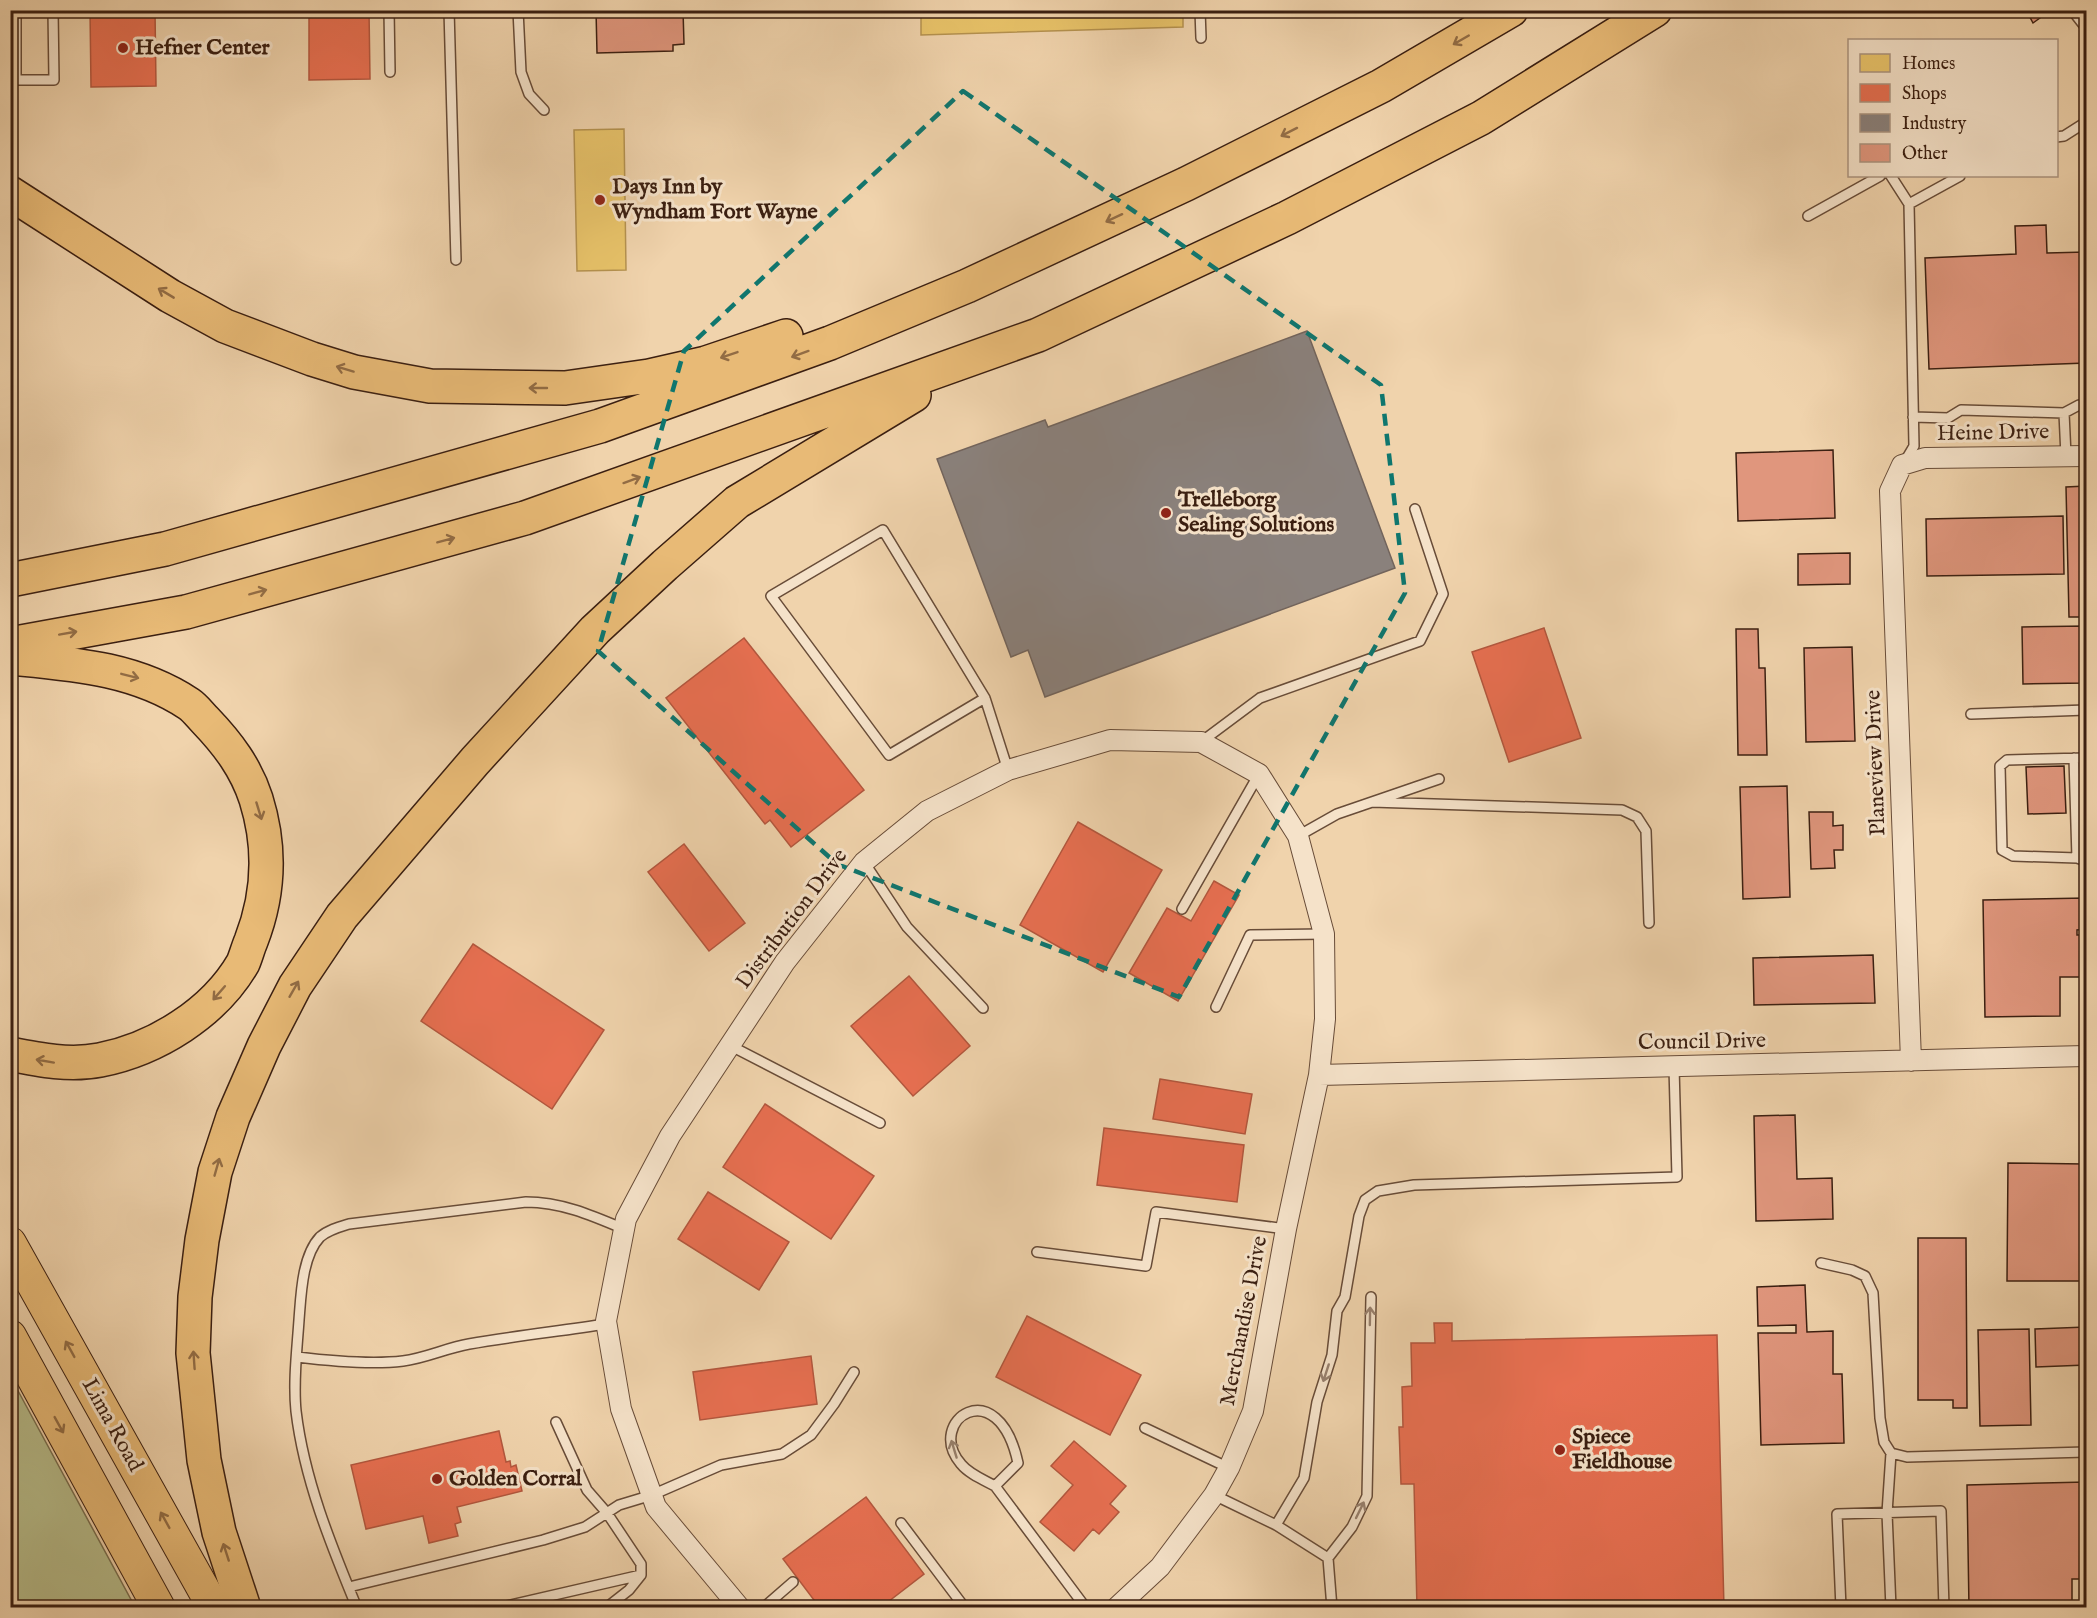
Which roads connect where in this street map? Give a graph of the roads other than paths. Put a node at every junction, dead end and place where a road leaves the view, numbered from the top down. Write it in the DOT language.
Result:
graph roads {
  1 [pos="16,10"];
  2 [pos="53,10"];
  3 [pos="388,10"];
  4 [pos="449,10"];
  5 [pos="518,10"];
  6 [pos="1200,10"];
  7 [pos="1511,10"];
  8 [pos="1655,10"];
  9 [pos="2072,10"];
  10 [pos="2086,28"];
  11 [pos="1201,38"];
  12 [pos="390,72"];
  13 [pos="544,110"];
  14 [pos="2086,122"];
  15 [pos="2058,137"];
  16 [pos="1878,177"];
  17 [pos="1892,177"];
  18 [pos="1958,177"];
  19 [pos="10,193"];
  20 [pos="1909,204"];
  21 [pos="1808,216"];
  22 [pos="456,260"];
  23 [pos="967,286"];
  24 [pos="982,355"];
  25 [pos="2086,405"];
  26 [pos="2064,413"];
  27 [pos="1913,417"];
  28 [pos="2066,456"];
  29 [pos="2086,456"];
  30 [pos="1902,465"];
  31 [pos="1415,509"];
  32 [pos="10,580"];
  33 [pos="10,644"];
  34 [pos="10,658"];
  35 [pos="985,698"];
  36 [pos="2086,710"];
  37 [pos="1971,714"];
  38 [pos="1201,742"];
  39 [pos="2074,758"];
  40 [pos="2086,758"];
  41 [pos="1008,770"];
  42 [pos="1259,774"];
  43 [pos="1439,779"];
  44 [pos="1372,802"];
  45 [pos="1298,836"];
  46 [pos="2077,858"];
  47 [pos="2086,861"];
  48 [pos="864,862"];
  49 [pos="1182,909"];
  50 [pos="1649,923"];
  51 [pos="1324,934"];
  52 [pos="1216,1007"];
  53 [pos="983,1008"];
  54 [pos="731,1046"];
  55 [pos="10,1054"];
  56 [pos="2086,1056"];
  57 [pos="1911,1061"];
  58 [pos="1674,1067"];
  59 [pos="1319,1075"];
  60 [pos="880,1123"];
  61 [pos="624,1229"];
  62 [pos="1286,1229"];
  63 [pos="10,1243"];
  64 [pos="1037,1251"];
  65 [pos="1821,1263"];
  66 [pos="1371,1297"];
  67 [pos="606,1324"];
  68 [pos="10,1336"];
  69 [pos="297,1358"];
  70 [pos="854,1372"];
  71 [pos="556,1422"];
  72 [pos="1145,1428"];
  73 [pos="2086,1452"];
  74 [pos="1892,1453"];
  75 [pos="1229,1467"];
  76 [pos="995,1486"];
  77 [pos="652,1495"];
  78 [pos="1214,1495"];
  79 [pos="607,1513"];
  80 [pos="1887,1513"];
  81 [pos="901,1523"];
  82 [pos="1276,1525"];
  83 [pos="1328,1558"];
  84 [pos="641,1575"];
  85 [pos="793,1582"];
  86 [pos="349,1587"];
  87 [pos="159,1608"];
  88 [pos="214,1608"];
  89 [pos="244,1608"];
  90 [pos="357,1608"];
  91 [pos="498,1608"];
  92 [pos="606,1608"];
  93 [pos="740,1608"];
  94 [pos="763,1608"];
  95 [pos="965,1608"];
  96 [pos="1086,1608"];
  97 [pos="1116,1608"];
  98 [pos="1332,1608"];
  99 [pos="1841,1608"];
  100 [pos="1891,1608"];
  101 [pos="1944,1608"];
  1 -- 2 [label="lane"];
  3 -- 12 [label="lane"];
  4 -- 22 [label="lane"];
  5 -- 13 [label="lane"];
  6 -- 11 [label="lane"];
  7 -- 23 [label="highway, one-way"];
  8 -- 24 [label="highway"];
  9 -- 10 [label="lane"];
  14 -- 15 [label="lane"];
  16 -- 21 [label="lane"];
  17 -- 20 [label="lane"];
  18 -- 20 [label="lane"];
  23 -- 19 [label="highway, one-way"];
  20 -- 27 [label="lane"];
  23 -- 32 [label="highway, one-way"];
  33 -- 24 [label="highway, one-way"];
  89 -- 24 [label="highway, one-way"];
  25 -- 26 [label="lane"];
  26 -- 27 [label="lane"];
  26 -- 28 [label="lane"];
  27 -- 30 [label="lane"];
  28 -- 29 [label="street, Heine Drive"];
  28 -- 30 [label="street, Heine Drive"];
  30 -- 57 [label="street, Planeview Drive"];
  31 -- 38 [label="lane"];
  34 -- 55 [label="highway, one-way"];
  35 -- 35 [label="lane"];
  35 -- 41 [label="lane"];
  36 -- 37 [label="lane"];
  38 -- 41 [label="street, Distribution Drive"];
  38 -- 42 [label="street, Distribution Drive"];
  39 -- 40 [label="lane"];
  39 -- 46 [label="lane"];
  39 -- 46 [label="lane"];
  41 -- 48 [label="street, Distribution Drive"];
  42 -- 45 [label="street, Distribution Drive"];
  42 -- 49 [label="lane"];
  43 -- 44 [label="lane"];
  44 -- 45 [label="lane"];
  44 -- 50 [label="lane"];
  45 -- 51 [label="street, Distribution Drive"];
  46 -- 47 [label="lane"];
  48 -- 53 [label="lane"];
  48 -- 54 [label="street, Distribution Drive"];
  51 -- 52 [label="lane"];
  51 -- 59 [label="street, Distribution Drive"];
  54 -- 60 [label="lane"];
  54 -- 61 [label="street, Distribution Drive"];
  56 -- 57 [label="street, Council Drive"];
  57 -- 58 [label="street, Council Drive"];
  58 -- 59 [label="street, Council Drive"];
  58 -- 82 [label="lane, one-way"];
  59 -- 62 [label="street, Merchandise Drive"];
  61 -- 67 [label="street, Distribution Drive"];
  61 -- 69 [label="lane"];
  62 -- 64 [label="lane"];
  62 -- 75 [label="street, Merchandise Drive"];
  88 -- 63 [label="highway, Lima Road, one-way"];
  65 -- 74 [label="lane"];
  83 -- 66 [label="lane, one-way"];
  67 -- 69 [label="lane"];
  67 -- 77 [label="street, Distribution Drive"];
  68 -- 87 [label="highway, Lima Road, one-way"];
  69 -- 86 [label="lane"];
  70 -- 77 [label="lane"];
  71 -- 79 [label="lane"];
  72 -- 75 [label="lane"];
  73 -- 74 [label="lane"];
  74 -- 80 [label="lane"];
  75 -- 78 [label="street, Merchandise Drive"];
  76 -- 76 [label="lane, one-way"];
  76 -- 96 [label="lane"];
  77 -- 79 [label="lane"];
  77 -- 93 [label="street, Distribution Drive"];
  78 -- 82 [label="lane"];
  78 -- 97 [label="street, Merchandise Drive"];
  79 -- 84 [label="lane"];
  79 -- 86 [label="lane"];
  80 -- 99 [label="lane"];
  80 -- 100 [label="lane"];
  80 -- 101 [label="lane"];
  81 -- 95 [label="lane"];
  82 -- 83 [label="lane"];
  83 -- 98 [label="lane"];
  84 -- 91 [label="lane"];
  84 -- 92 [label="lane"];
  85 -- 94 [label="lane"];
  86 -- 90 [label="lane"];
}
